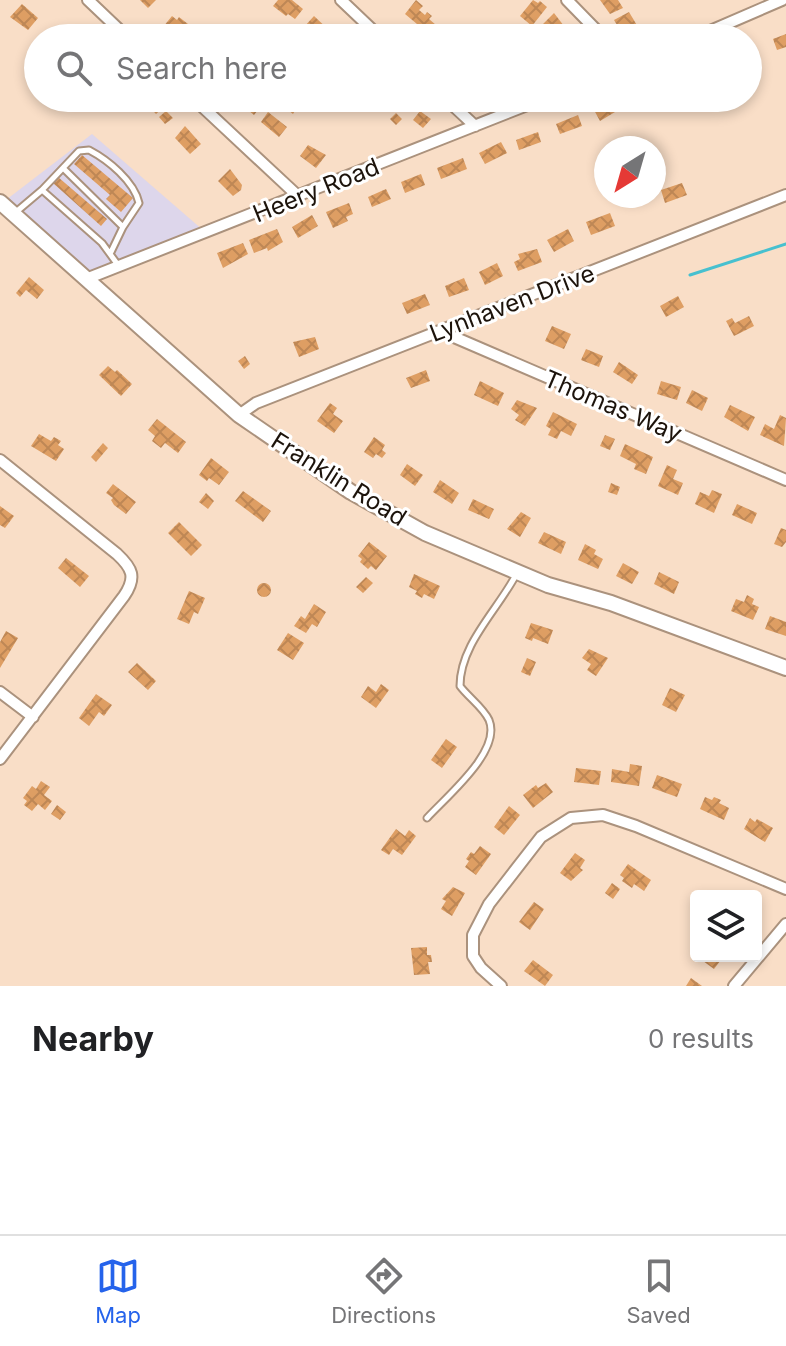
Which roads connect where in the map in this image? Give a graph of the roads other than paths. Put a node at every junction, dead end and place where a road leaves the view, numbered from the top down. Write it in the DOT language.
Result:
graph roads {
  1 [pos="88,0"];
  2 [pos="341,0"];
  3 [pos="568,0"];
  4 [pos="782,0"];
  5 [pos="113,24"];
  6 [pos="366,24"];
  7 [pos="591,24"];
  8 [pos="726,24"];
  9 [pos="208,112"];
  10 [pos="460,112"];
  11 [pos="510,112"];
  12 [pos="475,126"];
  13 [pos="63,168"];
  14 [pos="42,190"];
  15 [pos="786,195"];
  16 [pos="299,197"];
  17 [pos="0,202"];
  18 [pos="13,214"];
  19 [pos="123,227"];
  20 [pos="111,252"];
  21 [pos="119,266"];
  22 [pos="86,279"];
  23 [pos="440,331"];
  24 [pos="239,415"];
  25 [pos="0,460"];
  26 [pos="786,480"];
  27 [pos="517,572"];
  28 [pos="786,668"];
  29 [pos="0,692"];
  30 [pos="33,717"];
  31 [pos="0,759"];
  32 [pos="427,818"];
  33 [pos="786,889"];
  34 [pos="786,924"];
  35 [pos="501,986"];
  36 [pos="734,986"];
  1 -- 5 [label="street"];
  2 -- 6 [label="street"];
  3 -- 7 [label="street"];
  4 -- 8 [label="street"];
  9 -- 16 [label="street"];
  10 -- 12 [label="street"];
  11 -- 12 [label="street, Heery Road"];
  12 -- 16 [label="street, Heery Road"];
  13 -- 14 [label="lane"];
  13 -- 19 [label="lane"];
  13 -- 19 [label="lane"];
  14 -- 18 [label="lane"];
  14 -- 20 [label="lane"];
  15 -- 23 [label="street, Lynhaven Drive"];
  16 -- 21 [label="street, Heery Road"];
  17 -- 18 [label="main road, Franklin Road"];
  18 -- 22 [label="main road, Franklin Road"];
  19 -- 20 [label="lane"];
  20 -- 21 [label="lane"];
  21 -- 22 [label="street, Heery Road"];
  22 -- 24 [label="main road, Franklin Road"];
  23 -- 24 [label="street, Lynhaven Drive"];
  23 -- 26 [label="street, Thomas Way"];
  24 -- 27 [label="main road, Franklin Road"];
  25 -- 30 [label="street"];
  27 -- 28 [label="main road, Franklin Road"];
  27 -- 32 [label="lane"];
  29 -- 30 [label="street"];
  30 -- 31 [label="street"];
  33 -- 35 [label="street"];
  34 -- 36 [label="street"];
}
